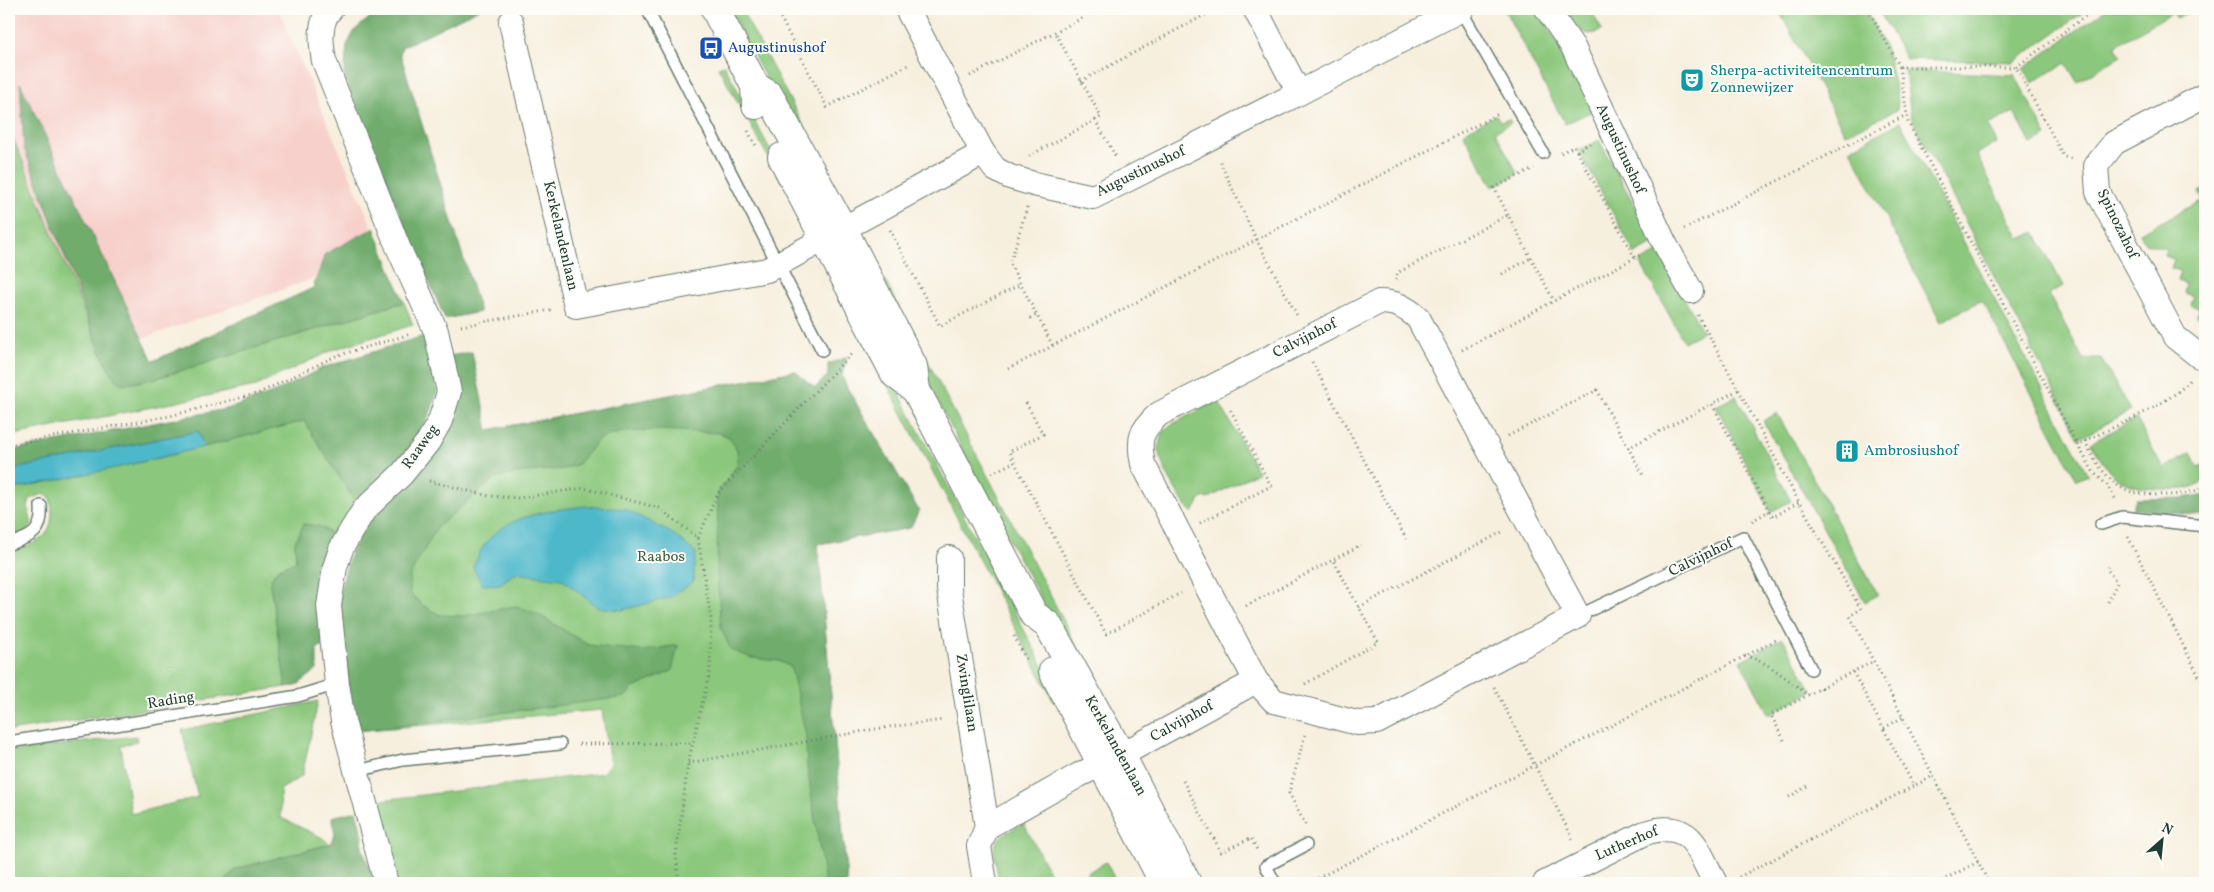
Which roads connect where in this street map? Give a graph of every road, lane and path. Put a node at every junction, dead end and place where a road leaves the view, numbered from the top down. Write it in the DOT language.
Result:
graph roads {
  1 [pos="331,9"];
  2 [pos="646,9"];
  3 [pos="715,9"];
  4 [pos="776,9"];
  5 [pos="907,9"];
  6 [pos="1216,9"];
  7 [pos="1255,9"];
  8 [pos="1461,9"];
  9 [pos="1547,9"];
  10 [pos="1868,9"];
  11 [pos="2094,9"];
  12 [pos="1084,17"];
  13 [pos="511,22"];
  14 [pos="1055,32"];
  15 [pos="931,53"];
  16 [pos="1900,67"];
  17 [pos="2016,67"];
  18 [pos="1081,80"];
  19 [pos="949,87"];
  20 [pos="1299,93"];
  21 [pos="2205,95"];
  22 [pos="1516,104"];
  23 [pos="1906,115"];
  24 [pos="1095,120"];
  25 [pos="1611,131"];
  26 [pos="1209,138"];
  27 [pos="1577,150"];
  28 [pos="983,153"];
  29 [pos="1545,157"];
  30 [pos="2096,166"];
  31 [pos="1000,171"];
  32 [pos="1128,179"];
  33 [pos="1034,184"];
  34 [pos="880,209"];
  35 [pos="1508,215"];
  36 [pos="834,234"];
  37 [pos="1256,238"];
  38 [pos="1664,242"];
  39 [pos="1531,258"];
  40 [pos="1635,258"];
  41 [pos="778,264"];
  42 [pos="1502,274"];
  43 [pos="1021,284"];
  44 [pos="1691,291"];
  45 [pos="1554,301"];
  46 [pos="1392,302"];
  47 [pos="576,306"];
  48 [pos="1037,315"];
  49 [pos="1030,318"];
  50 [pos="436,331"];
  51 [pos="1305,339"];
  52 [pos="1053,346"];
  53 [pos="822,350"];
  54 [pos="854,351"];
  55 [pos="2202,356"];
  56 [pos="1441,361"];
  57 [pos="1008,369"];
  58 [pos="1217,384"];
  59 [pos="1738,390"];
  60 [pos="1026,403"];
  61 [pos="1712,404"];
  62 [pos="2075,441"];
  63 [pos="2085,441"];
  64 [pos="9,445"];
  65 [pos="1487,446"];
  66 [pos="1628,448"];
  67 [pos="1014,462"];
  68 [pos="992,473"];
  69 [pos="402,474"];
  70 [pos="1643,475"];
  71 [pos="2205,487"];
  72 [pos="1799,502"];
  73 [pos="41,506"];
  74 [pos="1769,512"];
  75 [pos="2124,518"];
  76 [pos="1527,519"];
  77 [pos="2101,524"];
  78 [pos="2205,526"];
  79 [pos="1180,534"];
  80 [pos="1743,537"];
  81 [pos="698,538"];
  82 [pos="1406,538"];
  83 [pos="9,544"];
  84 [pos="1361,545"];
  85 [pos="949,558"];
  86 [pos="1332,560"];
  87 [pos="2108,567"];
  88 [pos="1204,581"];
  89 [pos="2108,602"];
  90 [pos="1359,608"];
  91 [pos="1578,616"];
  92 [pos="1223,618"];
  93 [pos="1792,632"];
  94 [pos="1744,656"];
  95 [pos="1874,661"];
  96 [pos="1484,667"];
  97 [pos="1811,669"];
  98 [pos="1853,672"];
  99 [pos="1256,682"];
  100 [pos="337,684"];
  101 [pos="1822,688"];
  102 [pos="2205,688"];
  103 [pos="1809,695"];
  104 [pos="1274,701"];
  105 [pos="1311,712"];
  106 [pos="970,716"];
  107 [pos="1903,717"];
  108 [pos="1884,728"];
  109 [pos="1784,740"];
  110 [pos="9,742"];
  111 [pos="693,743"];
  112 [pos="560,744"];
  113 [pos="1110,761"];
  114 [pos="688,763"];
  115 [pos="1534,765"];
  116 [pos="358,771"];
  117 [pos="1934,776"];
  118 [pos="1183,781"];
  119 [pos="1809,785"];
  120 [pos="1914,786"];
  121 [pos="1789,797"];
  122 [pos="987,827"];
  123 [pos="1306,844"];
  124 [pos="1585,862"];
  125 [pos="1978,862"];
  126 [pos="1266,866"];
  127 [pos="1725,881"];
  128 [pos="386,883"];
  129 [pos="679,883"];
  130 [pos="985,883"];
  131 [pos="1164,883"];
  132 [pos="1187,883"];
  133 [pos="1275,883"];
  134 [pos="1309,883"];
  135 [pos="1545,883"];
  136 [pos="1937,883"];
  137 [pos="1989,883"];
  1 -- 50 [label="street, Raaweg"];
  2 -- 41 [label="lane"];
  3 -- 36 [label="street, Kerkelandenlaan"];
  4 -- 15 [label="path"];
  5 -- 15 [label="street, Augustinushof"];
  6 -- 18 [label="path"];
  7 -- 20 [label="street"];
  8 -- 20 [label="street, Augustinushof"];
  8 -- 22 [label="lane, Augustinushof"];
  9 -- 25 [label="street, Augustinushof"];
  10 -- 16 [label="path"];
  11 -- 17 [label="path"];
  12 -- 14 [label="path"];
  13 -- 47 [label="street, Kerkelandenlaan"];
  14 -- 18 [label="path"];
  14 -- 19 [label="path"];
  15 -- 19 [label="street, Augustinushof"];
  16 -- 17 [label="path"];
  16 -- 23 [label="path"];
  17 -- 30 [label="path"];
  18 -- 24 [label="path"];
  19 -- 28 [label="street, Augustinushof"];
  20 -- 26 [label="street, Augustinushof"];
  21 -- 30 [label="street"];
  22 -- 29 [label="lane, Augustinushof"];
  22 -- 37 [label="path"];
  23 -- 38 [label="path"];
  23 -- 62 [label="path"];
  24 -- 31 [label="path"];
  24 -- 32 [label="path"];
  25 -- 27 [label="path"];
  25 -- 38 [label="street, Augustinushof"];
  26 -- 32 [label="street, Augustinushof"];
  26 -- 37 [label="path"];
  27 -- 29 [label="path"];
  27 -- 40 [label="path"];
  28 -- 31 [label="street, Augustinushof"];
  28 -- 34 [label="street"];
  29 -- 35 [label="path"];
  30 -- 55 [label="street, Spinozahof"];
  31 -- 33 [label="street, Augustinushof"];
  32 -- 33 [label="street, Augustinushof"];
  33 -- 43 [label="path"];
  34 -- 36 [label="street"];
  34 -- 43 [label="path"];
  35 -- 39 [label="path"];
  35 -- 46 [label="path"];
  36 -- 41 [label="street, Kerkelandenlaan"];
  36 -- 113 [label="street, Kerkelandenlaan"];
  37 -- 51 [label="path"];
  37 -- 52 [label="path"];
  38 -- 40 [label="path"];
  38 -- 44 [label="street, Augustinushof"];
  39 -- 42 [label="path"];
  39 -- 45 [label="path"];
  40 -- 45 [label="path"];
  41 -- 47 [label="street, Kerkelandenlaan"];
  41 -- 53 [label="lane"];
  43 -- 48 [label="path"];
  44 -- 59 [label="path"];
  45 -- 56 [label="path"];
  46 -- 51 [label="street, Calvijnhof"];
  46 -- 56 [label="street"];
  47 -- 50 [label="path"];
  48 -- 49 [label="path"];
  48 -- 52 [label="path"];
  50 -- 64 [label="path"];
  50 -- 69 [label="street, Raaweg"];
  51 -- 58 [label="street, Calvijnhof"];
  51 -- 82 [label="path"];
  52 -- 57 [label="path"];
  54 -- 81 [label="path"];
  55 -- 63 [label="path"];
  56 -- 65 [label="street"];
  58 -- 79 [label="street, Calvijnhof"];
  58 -- 79 [label="path"];
  59 -- 61 [label="path"];
  59 -- 72 [label="path"];
  60 -- 67 [label="path"];
  61 -- 66 [label="path"];
  61 -- 74 [label="path"];
  62 -- 63 [label="path"];
  62 -- 75 [label="path"];
  63 -- 71 [label="path"];
  65 -- 66 [label="path"];
  65 -- 76 [label="street"];
  66 -- 70 [label="path"];
  67 -- 68 [label="path"];
  67 -- 88 [label="path"];
  69 -- 81 [label="path"];
  69 -- 100 [label="street, Raaweg"];
  72 -- 74 [label="path"];
  72 -- 95 [label="path"];
  73 -- 83 [label="lane"];
  74 -- 80 [label="path"];
  75 -- 77 [label="lane"];
  75 -- 78 [label="lane"];
  75 -- 102 [label="path"];
  76 -- 90 [label="path"];
  76 -- 91 [label="street"];
  79 -- 88 [label="street, Calvijnhof"];
  80 -- 91 [label="lane, Calvijnhof"];
  80 -- 93 [label="lane, Calvijnhof"];
  81 -- 111 [label="path"];
  84 -- 86 [label="path"];
  85 -- 106 [label="street, Zwinglilaan"];
  86 -- 90 [label="path"];
  86 -- 92 [label="path"];
  87 -- 89 [label="path"];
  88 -- 92 [label="street, Calvijnhof"];
  90 -- 104 [label="path"];
  91 -- 96 [label="street, Calvijnhof"];
  92 -- 99 [label="street, Calvijnhof"];
  93 -- 94 [label="path"];
  93 -- 97 [label="lane, Calvijnhof"];
  94 -- 103 [label="path"];
  94 -- 115 [label="path"];
  95 -- 98 [label="path"];
  95 -- 107 [label="path"];
  96 -- 105 [label="street, Calvijnhof"];
  96 -- 115 [label="path"];
  97 -- 101 [label="path"];
  98 -- 101 [label="path"];
  98 -- 108 [label="path"];
  99 -- 104 [label="street, Calvijnhof"];
  99 -- 113 [label="street, Calvijnhof"];
  100 -- 110 [label="lane, Rading"];
  100 -- 116 [label="street, Raaweg"];
  101 -- 103 [label="path"];
  103 -- 109 [label="path"];
  104 -- 105 [label="street, Calvijnhof"];
  105 -- 123 [label="path"];
  106 -- 114 [label="path"];
  106 -- 122 [label="street, Zwinglilaan"];
  107 -- 108 [label="path"];
  107 -- 117 [label="path"];
  108 -- 120 [label="path"];
  111 -- 112 [label="path"];
  111 -- 114 [label="path"];
  112 -- 116 [label="lane"];
  113 -- 122 [label="street"];
  113 -- 131 [label="street, Kerkelandenlaan"];
  113 -- 132 [label="street, Kerkelandenlaan"];
  114 -- 129 [label="path"];
  115 -- 124 [label="path"];
  115 -- 134 [label="path"];
  116 -- 128 [label="street, Raaweg"];
  117 -- 120 [label="path"];
  117 -- 125 [label="path"];
  118 -- 126 [label="path"];
  119 -- 121 [label="path"];
  120 -- 127 [label="path"];
  122 -- 130 [label="street, Zwinglilaan"];
  123 -- 126 [label="lane"];
  124 -- 127 [label="street, Lutherhof"];
  124 -- 135 [label="street, Lutherhof"];
  125 -- 136 [label="path"];
  125 -- 137 [label="path"];
  126 -- 133 [label="lane"];
}
